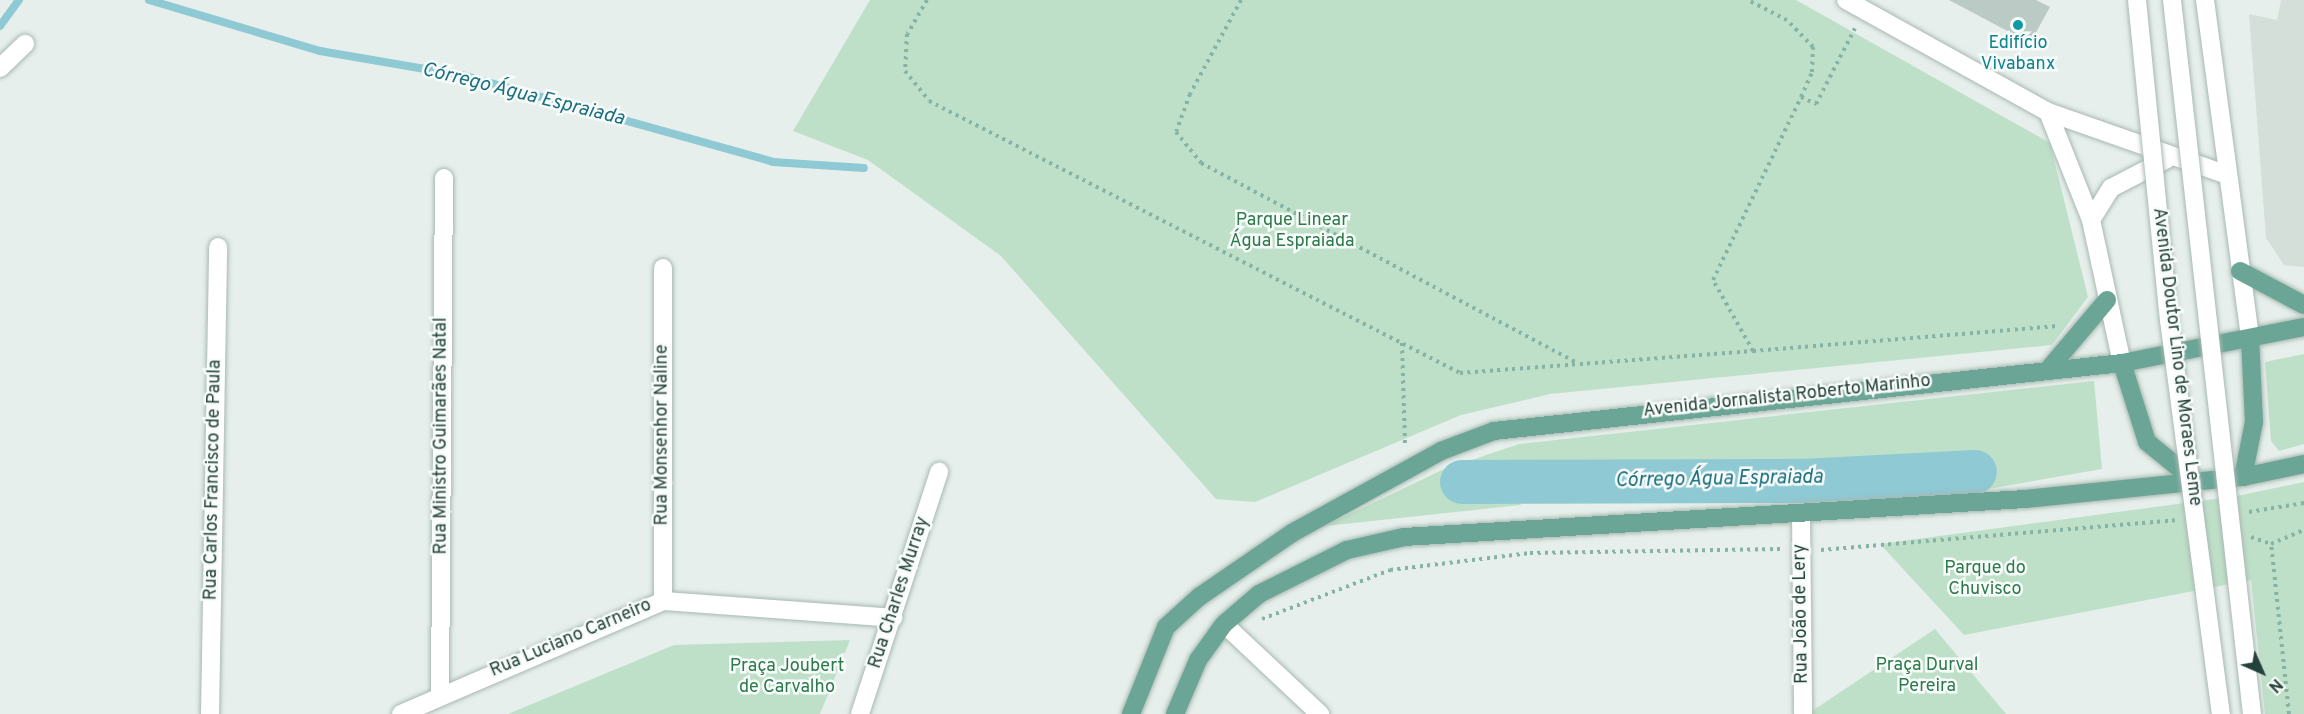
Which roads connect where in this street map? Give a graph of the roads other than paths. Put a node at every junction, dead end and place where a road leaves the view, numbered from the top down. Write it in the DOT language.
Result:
graph roads {
  1 [pos="1848,0"];
  2 [pos="2137,0"];
  3 [pos="2172,0"];
  4 [pos="2205,0"];
  5 [pos="25,44"];
  6 [pos="0,68"];
  7 [pos="2048,112"];
  8 [pos="2171,158"];
  9 [pos="2225,174"];
  10 [pos="444,178"];
  11 [pos="2091,220"];
  12 [pos="218,247"];
  13 [pos="663,268"];
  14 [pos="2240,271"];
  15 [pos="2107,300"];
  16 [pos="2304,305"];
  17 [pos="2304,327"];
  18 [pos="2250,338"];
  19 [pos="2122,363"];
  20 [pos="2047,371"];
  21 [pos="2304,464"];
  22 [pos="939,472"];
  23 [pos="2243,477"];
  24 [pos="2196,482"];
  25 [pos="1801,514"];
  26 [pos="663,601"];
  27 [pos="893,618"];
  28 [pos="1224,624"];
  29 [pos="440,694"];
  30 [pos="210,714"];
  31 [pos="401,714"];
  32 [pos="860,714"];
  33 [pos="1131,714"];
  34 [pos="1175,714"];
  35 [pos="1320,714"];
  36 [pos="1803,714"];
  37 [pos="2221,714"];
  38 [pos="2253,714"];
  1 -- 7 [label="street"];
  2 -- 37 [label="street, Avenida Doutor Lino de Moraes Leme, bridge"];
  3 -- 38 [label="street, Avenida Doutor Lino de Moraes Leme, bridge"];
  4 -- 9 [label="street"];
  5 -- 6 [label="street"];
  7 -- 8 [label="street"];
  7 -- 11 [label="street"];
  8 -- 9 [label="street"];
  8 -- 11 [label="street"];
  9 -- 14 [label="street"];
  10 -- 29 [label="street, Rua Ministro Guimarães Natal"];
  11 -- 15 [label="street"];
  12 -- 30 [label="street, Rua Carlos Francisco de Paula"];
  13 -- 26 [label="street, Rua Monsenhor Naline"];
  14 -- 16 [label="main road"];
  14 -- 18 [label="street"];
  15 -- 19 [label="street"];
  15 -- 20 [label="main road"];
  17 -- 18 [label="main road, Avenida Jornalista Roberto Marinho"];
  18 -- 19 [label="main road, Avenida Jornalista Roberto Marinho"];
  18 -- 23 [label="main road"];
  19 -- 20 [label="main road, Avenida Jornalista Roberto Marinho"];
  19 -- 24 [label="main road"];
  20 -- 33 [label="main road, Avenida Jornalista Roberto Marinho"];
  21 -- 23 [label="main road"];
  22 -- 27 [label="street, Rua Charles Murray"];
  23 -- 24 [label="main road"];
  24 -- 25 [label="main road"];
  25 -- 28 [label="main road"];
  25 -- 36 [label="street, Rua João de Lery"];
  26 -- 27 [label="street, Rua Luciano Carneiro"];
  26 -- 29 [label="street, Rua Luciano Carneiro"];
  27 -- 32 [label="street, Rua Charles Murray"];
  28 -- 34 [label="main road"];
  28 -- 35 [label="street"];
  29 -- 31 [label="street, Rua Luciano Carneiro"];
}
